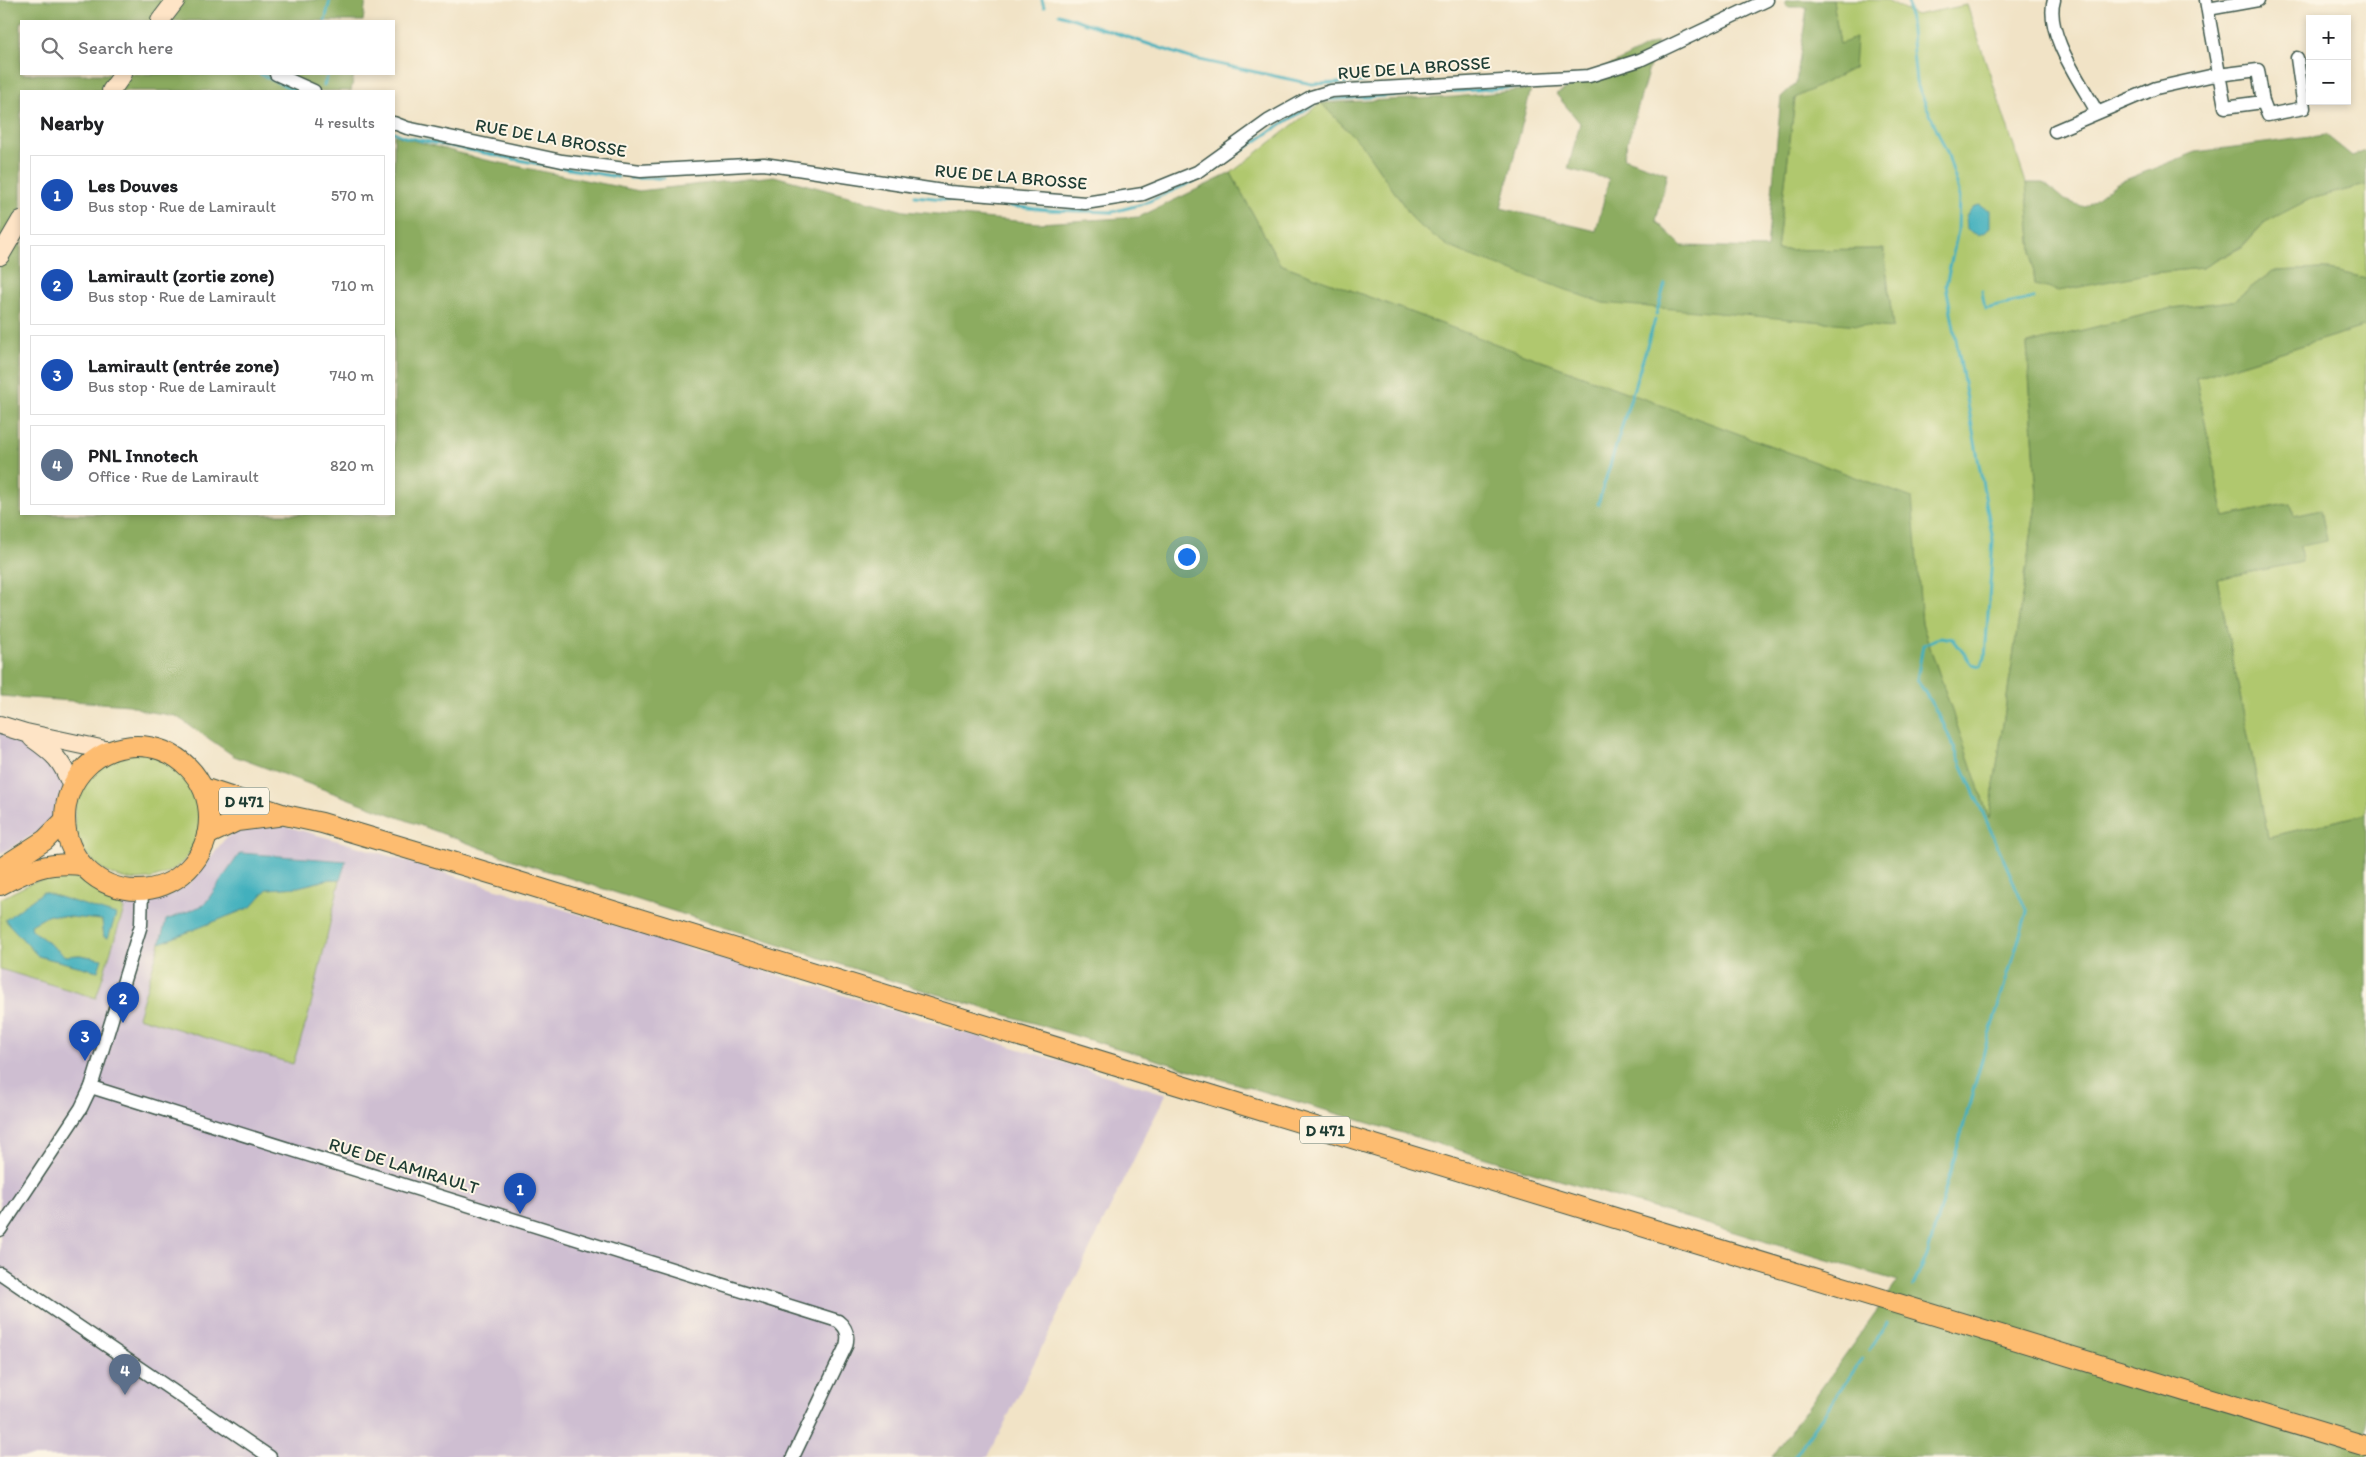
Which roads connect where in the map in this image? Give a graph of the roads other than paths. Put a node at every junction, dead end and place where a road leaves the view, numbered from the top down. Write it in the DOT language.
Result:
graph roads {
  1 [pos="176,0"];
  2 [pos="1767,0"];
  3 [pos="2258,0"];
  4 [pos="2053,1"];
  5 [pos="2207,4"];
  6 [pos="161,20"];
  7 [pos="2297,58"];
  8 [pos="2219,74"];
  9 [pos="122,75"];
  10 [pos="278,75"];
  11 [pos="112,90"];
  12 [pos="312,90"];
  13 [pos="2263,102"];
  14 [pos="2097,112"];
  15 [pos="395,123"];
  16 [pos="2055,131"];
  17 [pos="20,222"];
  18 [pos="0,256"];
  19 [pos="0,725"];
  20 [pos="26,733"];
  21 [pos="110,752"];
  22 [pos="72,787"];
  23 [pos="202,788"];
  24 [pos="285,815"];
  25 [pos="65,820"];
  26 [pos="207,835"];
  27 [pos="82,865"];
  28 [pos="0,869"];
  29 [pos="0,885"];
  30 [pos="142,890"];
  31 [pos="91,1086"];
  32 [pos="0,1230"];
  33 [pos="0,1273"];
  34 [pos="2366,1446"];
  35 [pos="270,1457"];
  36 [pos="793,1457"];
  1 -- 6 [label="main road"];
  2 -- 15 [label="street, RUE DE LA BROSSE"];
  3 -- 5 [label="street"];
  4 -- 14 [label="street"];
  5 -- 8 [label="street"];
  7 -- 13 [label="street"];
  8 -- 13 [label="street"];
  8 -- 13 [label="street"];
  8 -- 14 [label="street"];
  9 -- 11 [label="main road"];
  10 -- 12 [label="street"];
  14 -- 16 [label="street"];
  17 -- 18 [label="main road"];
  19 -- 20 [label="main road"];
  20 -- 21 [label="main road"];
  20 -- 22 [label="main road"];
  21 -- 22 [label="main road"];
  21 -- 23 [label="main road"];
  22 -- 25 [label="main road"];
  23 -- 24 [label="main road, D 471"];
  23 -- 26 [label="main road"];
  24 -- 26 [label="main road, D 471"];
  24 -- 34 [label="main road, D 471"];
  25 -- 27 [label="main road"];
  25 -- 28 [label="main road"];
  26 -- 30 [label="main road"];
  27 -- 29 [label="main road"];
  27 -- 30 [label="main road"];
  30 -- 31 [label="street"];
  31 -- 32 [label="street"];
  31 -- 36 [label="street, RUE DE LAMIRAULT"];
  33 -- 35 [label="street"];
}
